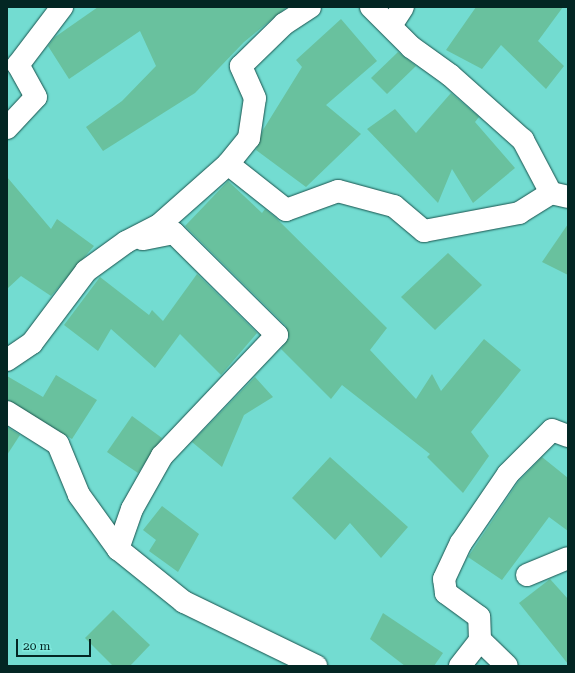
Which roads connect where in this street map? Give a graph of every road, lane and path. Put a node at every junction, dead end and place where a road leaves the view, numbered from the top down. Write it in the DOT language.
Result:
graph roads {
  1 [pos="62,7"];
  2 [pos="310,7"];
  3 [pos="371,7"];
  4 [pos="397,16"];
  5 [pos="7,128"];
  6 [pos="228,164"];
  7 [pos="559,195"];
  8 [pos="126,242"];
  9 [pos="7,360"];
  10 [pos="7,412"];
  11 [pos="568,436"];
  12 [pos="118,549"];
  13 [pos="568,558"];
  14 [pos="527,575"];
  15 [pos="480,640"];
  16 [pos="316,666"];
  17 [pos="460,666"];
  18 [pos="507,666"];
  1 -- 5 [label="street"];
  2 -- 6 [label="street"];
  3 -- 4 [label="street"];
  4 -- 7 [label="street"];
  6 -- 7 [label="street"];
  6 -- 8 [label="street"];
  8 -- 9 [label="street"];
  8 -- 12 [label="street"];
  10 -- 12 [label="street"];
  11 -- 15 [label="street"];
  12 -- 16 [label="street"];
  13 -- 14 [label="street"];
  15 -- 17 [label="street"];
  15 -- 18 [label="street"];
}
